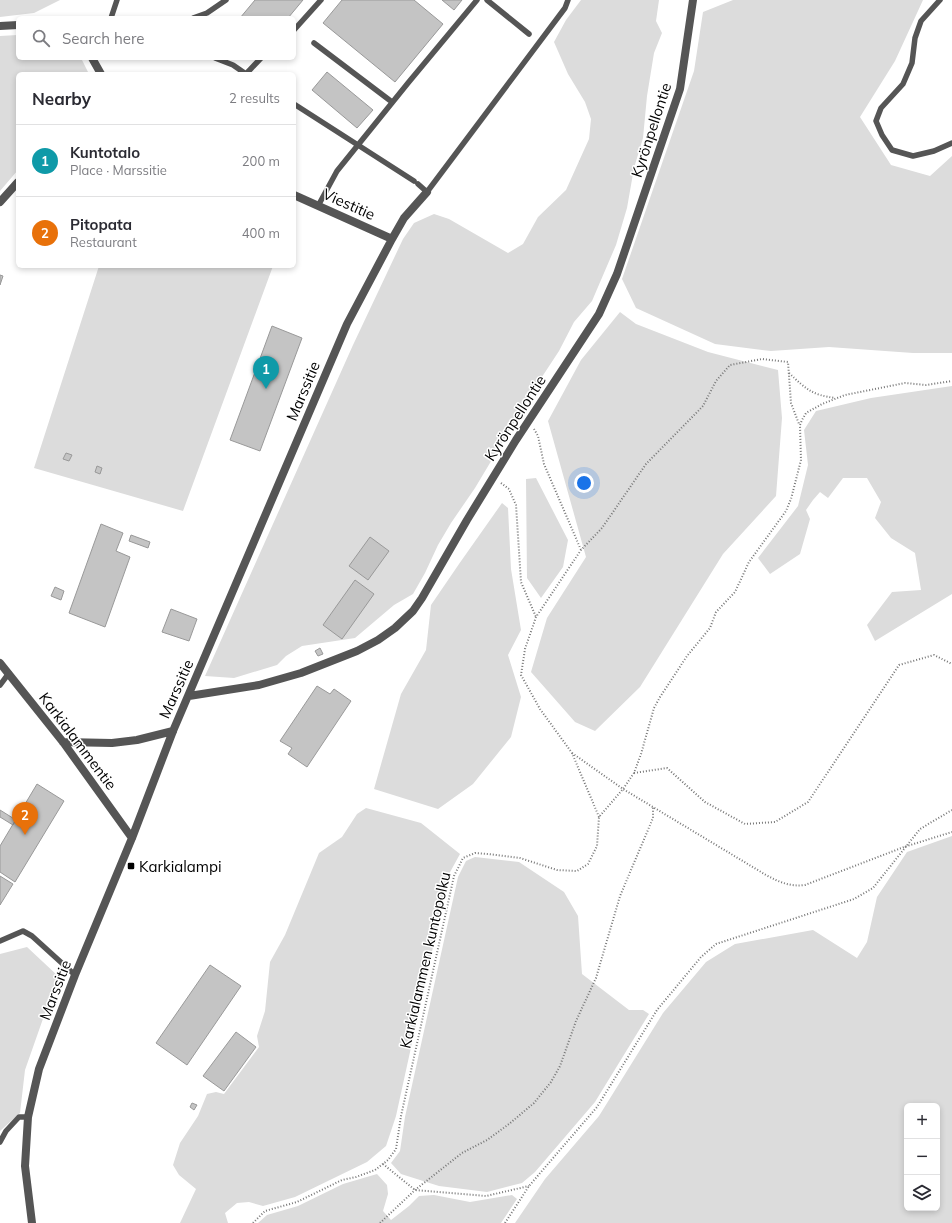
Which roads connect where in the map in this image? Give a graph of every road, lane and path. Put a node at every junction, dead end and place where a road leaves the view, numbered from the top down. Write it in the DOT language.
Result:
graph roads {
  1 [pos="117,0"];
  2 [pos="226,0"];
  3 [pos="321,0"];
  4 [pos="477,0"];
  5 [pos="487,0"];
  6 [pos="568,0"];
  7 [pos="693,0"];
  8 [pos="940,0"];
  9 [pos="112,16"];
  10 [pos="199,16"];
  11 [pos="16,25"];
  12 [pos="0,26"];
  13 [pos="296,28"];
  14 [pos="529,34"];
  15 [pos="314,43"];
  16 [pos="93,60"];
  17 [pos="220,60"];
  18 [pos="259,60"];
  19 [pos="100,72"];
  20 [pos="243,72"];
  21 [pos="248,72"];
  22 [pos="392,102"];
  23 [pos="296,105"];
  24 [pos="952,143"];
  25 [pos="358,146"];
  26 [pos="16,184"];
  27 [pos="428,192"];
  28 [pos="296,196"];
  29 [pos="0,202"];
  30 [pos="318,206"];
  31 [pos="392,239"];
  32 [pos="789,372"];
  33 [pos="952,381"];
  34 [pos="837,398"];
  35 [pos="530,420"];
  36 [pos="800,425"];
  37 [pos="494,477"];
  38 [pos="581,550"];
  39 [pos="536,617"];
  40 [pos="0,663"];
  41 [pos="952,664"];
  42 [pos="8,673"];
  43 [pos="0,685"];
  44 [pos="189,696"];
  45 [pos="173,731"];
  46 [pos="63,742"];
  47 [pos="572,753"];
  48 [pos="634,773"];
  49 [pos="623,789"];
  50 [pos="653,807"];
  51 [pos="952,810"];
  52 [pos="599,817"];
  53 [pos="952,832"];
  54 [pos="132,838"];
  55 [pos="904,847"];
  56 [pos="0,941"];
  57 [pos="75,975"];
  58 [pos="28,1117"];
  59 [pos="0,1142"];
  60 [pos="383,1164"];
  61 [pos="529,1186"];
  62 [pos="415,1190"];
  63 [pos="32,1223"];
  64 [pos="253,1223"];
  65 [pos="380,1223"];
  66 [pos="505,1223"];
  1 -- 9 [label="lane"];
  2 -- 10 [label="lane"];
  3 -- 13 [label="lane"];
  4 -- 22 [label="lane"];
  5 -- 14 [label="lane"];
  6 -- 27 [label="lane"];
  7 -- 35 [label="street, Kyrönpellontie"];
  8 -- 24 [label="lane"];
  11 -- 12 [label="street"];
  15 -- 22 [label="lane"];
  16 -- 19 [label="street"];
  17 -- 20 [label="lane"];
  18 -- 21 [label="lane"];
  22 -- 25 [label="lane"];
  23 -- 25 [label="lane"];
  25 -- 27 [label="lane"];
  25 -- 30 [label="lane"];
  26 -- 29 [label="street"];
  27 -- 31 [label="street, Marssitie"];
  28 -- 30 [label="street, Viestitie"];
  30 -- 31 [label="street, Viestitie"];
  31 -- 44 [label="street, Marssitie"];
  32 -- 34 [label="path"];
  32 -- 36 [label="path"];
  32 -- 38 [label="path"];
  33 -- 34 [label="path"];
  34 -- 36 [label="path"];
  35 -- 37 [label="street, Kyrönpellontie"];
  35 -- 38 [label="path"];
  36 -- 48 [label="path"];
  37 -- 39 [label="path"];
  37 -- 44 [label="street, Kyrönpellontie"];
  38 -- 39 [label="path"];
  39 -- 47 [label="path"];
  40 -- 42 [label="street, Karkialammentie"];
  41 -- 48 [label="path"];
  42 -- 43 [label="lane"];
  42 -- 46 [label="street, Karkialammentie"];
  44 -- 45 [label="street, Marssitie"];
  45 -- 46 [label="street"];
  45 -- 54 [label="street, Marssitie"];
  46 -- 54 [label="street, Karkialammentie"];
  47 -- 49 [label="path"];
  47 -- 52 [label="path"];
  48 -- 49 [label="path"];
  49 -- 50 [label="path"];
  49 -- 52 [label="path"];
  50 -- 55 [label="path"];
  50 -- 62 [label="path"];
  51 -- 55 [label="path"];
  52 -- 60 [label="path, Karkialammen kuntopolku"];
  53 -- 55 [label="path"];
  54 -- 57 [label="street, Marssitie"];
  55 -- 61 [label="path"];
  56 -- 57 [label="lane"];
  57 -- 58 [label="street, Marssitie"];
  58 -- 59 [label="lane"];
  58 -- 63 [label="street, Marssitie"];
  60 -- 62 [label="path"];
  60 -- 64 [label="path, Karkialammen kuntopolku"];
  61 -- 62 [label="path"];
  61 -- 66 [label="path"];
  62 -- 65 [label="path"];
}
